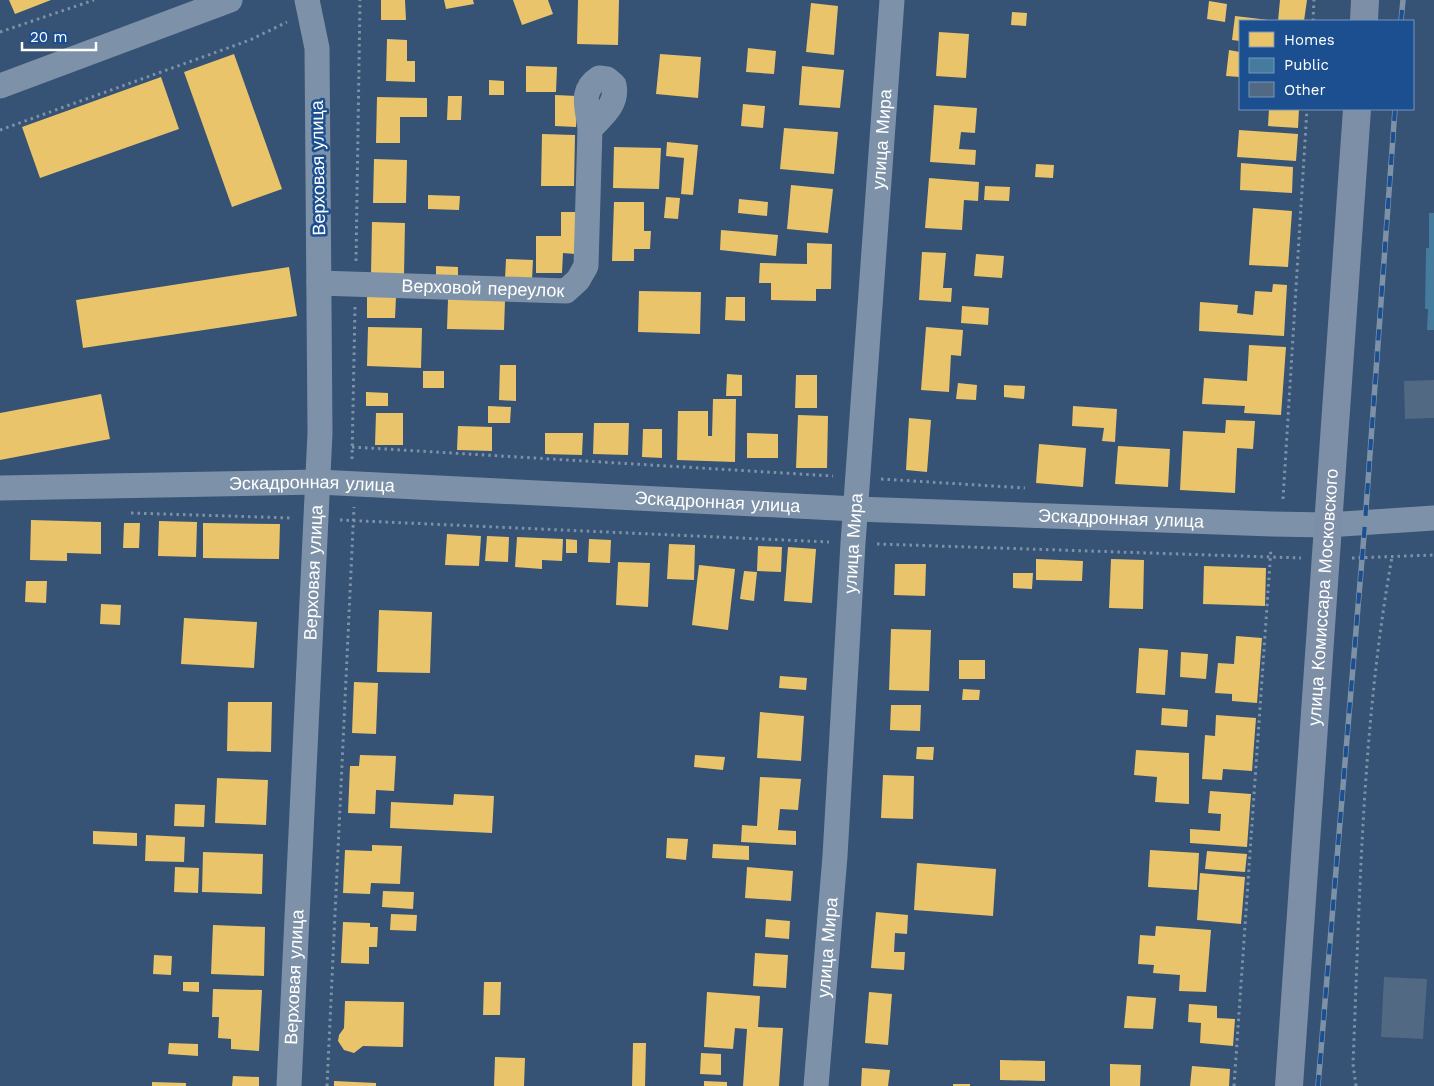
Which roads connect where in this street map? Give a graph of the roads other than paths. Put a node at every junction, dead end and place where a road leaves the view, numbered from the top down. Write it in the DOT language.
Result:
graph roads {
  1 [pos="230,0"];
  2 [pos="892,0"];
  3 [pos="1365,0"];
  4 [pos="308,6"];
  5 [pos="1364,20"];
  6 [pos="0,86"];
  7 [pos="1357,110"];
  8 [pos="590,129"];
  9 [pos="319,283"];
  10 [pos="318,482"];
  11 [pos="0,488"];
  12 [pos="856,509"];
  13 [pos="1434,518"];
  14 [pos="1327,525"];
  15 [pos="289,1086"];
  16 [pos="816,1086"];
  17 [pos="1289,1086"];
  1 -- 6 [label="street"];
  2 -- 12 [label="street, улица Мира"];
  3 -- 5 [label="main road"];
  4 -- 9 [label="street, Верховая улица"];
  7 -- 14 [label="main road, улица Комиссара Московского"];
  8 -- 9 [label="street, Верховой переулок"];
  9 -- 10 [label="street, Верховая улица"];
  10 -- 11 [label="street, Эскадронная улица"];
  10 -- 12 [label="street, Эскадронная улица"];
  10 -- 15 [label="street, Верховая улица"];
  12 -- 14 [label="street, Эскадронная улица"];
  12 -- 16 [label="street, улица Мира"];
  13 -- 14 [label="street, Эскадронная улица"];
  14 -- 17 [label="main road, улица Комиссара Московского"];
}
